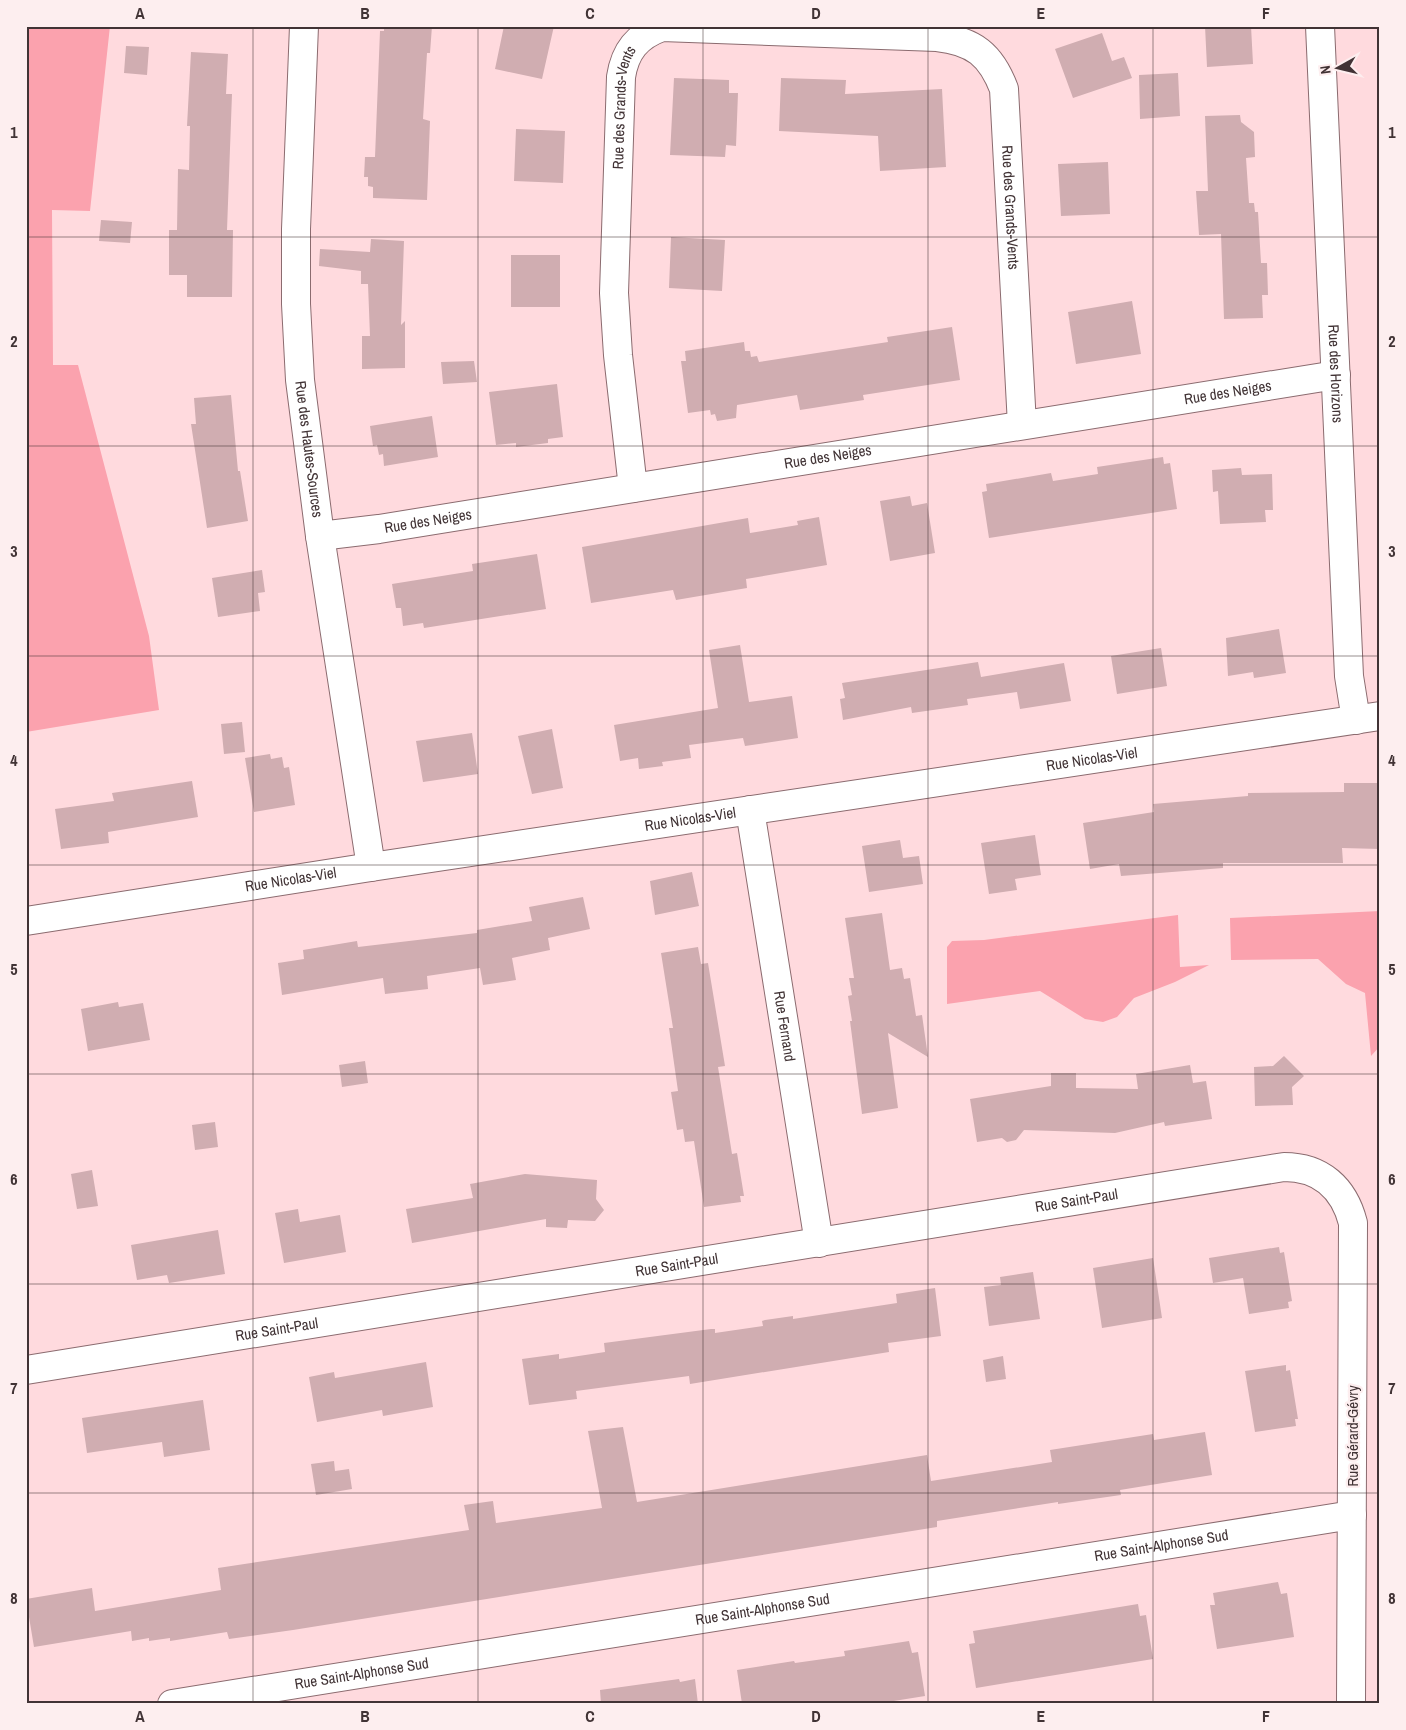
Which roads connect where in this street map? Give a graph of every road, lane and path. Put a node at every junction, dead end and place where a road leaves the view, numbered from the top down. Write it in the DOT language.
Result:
graph roads {
  1 [pos="304,26"];
  2 [pos="1320,26"];
  3 [pos="1336,376"];
  4 [pos="1022,425"];
  5 [pos="634,488"];
  6 [pos="320,536"];
  7 [pos="1368,718"];
  8 [pos="750,810"];
  9 [pos="371,867"];
  10 [pos="26,921"];
  11 [pos="1325,1178"];
  12 [pos="820,1243"];
  13 [pos="26,1370"];
  14 [pos="1352,1514"];
  15 [pos="172,1704"];
  16 [pos="1351,1704"];
  1 -- 6 [label="street, Rue des Hautes-Sources"];
  2 -- 3 [label="street, Rue des Horizons"];
  3 -- 4 [label="street, Rue des Neiges"];
  3 -- 7 [label="street, Rue des Horizons"];
  4 -- 5 [label="street, Rue des Neiges"];
  4 -- 5 [label="street, Rue des Grands-Vents"];
  5 -- 6 [label="street, Rue des Neiges"];
  6 -- 9 [label="street, Rue des Hautes-Sources"];
  7 -- 8 [label="street, Rue Nicolas-Viel"];
  8 -- 9 [label="street, Rue Nicolas-Viel"];
  8 -- 12 [label="street, Rue Fernand"];
  9 -- 10 [label="street, Rue Nicolas-Viel"];
  11 -- 12 [label="street, Rue Saint-Paul"];
  11 -- 14 [label="street, Rue Gérard-Gévry"];
  12 -- 13 [label="street, Rue Saint-Paul"];
  14 -- 15 [label="street, Rue Saint-Alphonse Sud"];
  14 -- 16 [label="street, Rue Gérard-Gévry"];
}
